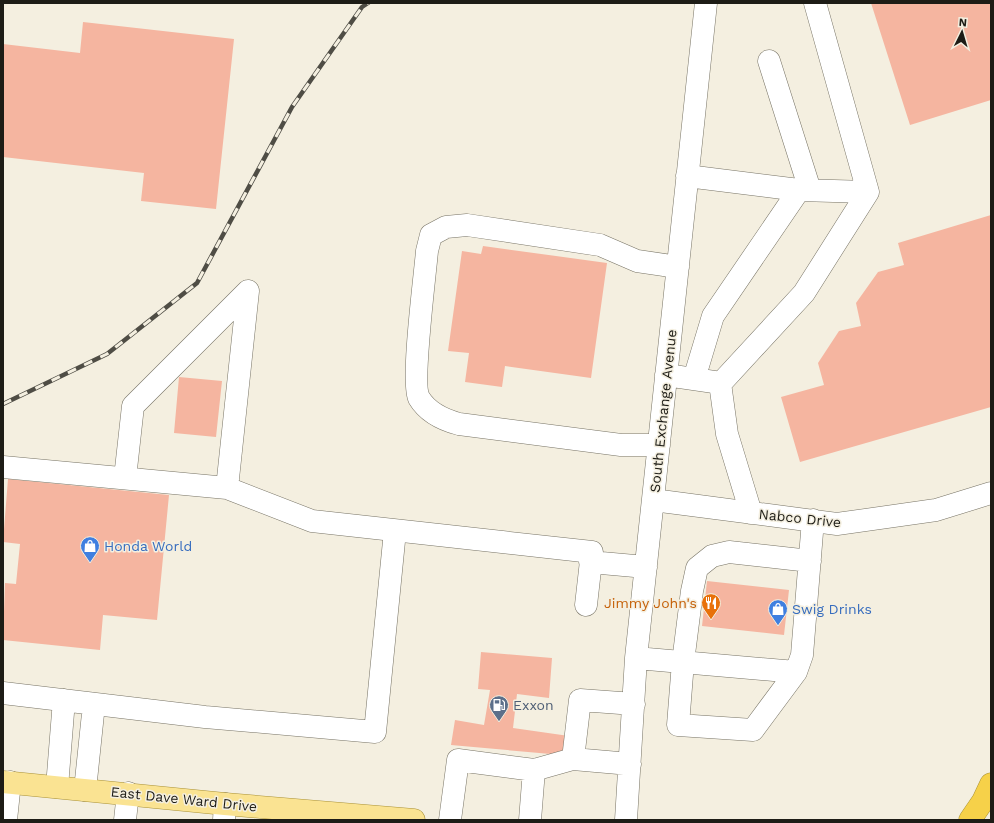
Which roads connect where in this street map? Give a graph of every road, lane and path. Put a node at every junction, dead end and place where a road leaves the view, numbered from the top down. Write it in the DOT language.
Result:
graph roads {
  1 [pos="706,3"];
  2 [pos="815,3"];
  3 [pos="769,61"];
  4 [pos="687,176"];
  5 [pos="805,190"];
  6 [pos="868,192"];
  7 [pos="678,267"];
  8 [pos="666,375"];
  9 [pos="694,379"];
  10 [pos="720,383"];
  11 [pos="659,446"];
  12 [pos="3,467"];
  13 [pos="125,478"];
  14 [pos="227,488"];
  15 [pos="991,493"];
  16 [pos="653,500"];
  17 [pos="751,513"];
  18 [pos="813,520"];
  19 [pos="395,531"];
  20 [pos="810,561"];
  21 [pos="590,562"];
  22 [pos="646,567"];
  23 [pos="586,605"];
  24 [pos="636,658"];
  25 [pos="683,662"];
  26 [pos="796,672"];
  27 [pos="3,692"];
  28 [pos="64,700"];
  29 [pos="94,704"];
  30 [pos="634,704"];
  31 [pos="573,759"];
  32 [pos="630,764"];
  33 [pos="534,770"];
  34 [pos="7,782"];
  35 [pos="991,784"];
  36 [pos="57,787"];
  37 [pos="86,790"];
  38 [pos="128,793"];
  39 [pos="224,812"];
  40 [pos="6,820"];
  41 [pos="125,820"];
  42 [pos="412,820"];
  43 [pos="450,820"];
  44 [pos="530,820"];
  45 [pos="626,820"];
  46 [pos="970,820"];
  1 -- 4 [label="street, South Exchange Avenue"];
  2 -- 6 [label="street"];
  3 -- 5 [label="street"];
  4 -- 5 [label="street"];
  4 -- 7 [label="street, South Exchange Avenue"];
  5 -- 6 [label="street"];
  5 -- 9 [label="street"];
  6 -- 10 [label="street"];
  7 -- 8 [label="street, South Exchange Avenue"];
  7 -- 11 [label="street"];
  8 -- 9 [label="street"];
  8 -- 11 [label="street, South Exchange Avenue"];
  9 -- 10 [label="street"];
  10 -- 17 [label="street"];
  11 -- 16 [label="street, South Exchange Avenue"];
  12 -- 13 [label="street"];
  13 -- 14 [label="street"];
  13 -- 14 [label="street"];
  14 -- 19 [label="street"];
  15 -- 18 [label="street, Nabco Drive"];
  16 -- 17 [label="street, Nabco Drive"];
  16 -- 22 [label="street, South Exchange Avenue"];
  17 -- 18 [label="street, Nabco Drive"];
  18 -- 20 [label="street"];
  19 -- 21 [label="street"];
  19 -- 29 [label="street"];
  20 -- 25 [label="street"];
  20 -- 26 [label="street"];
  21 -- 22 [label="street"];
  21 -- 23 [label="street"];
  22 -- 24 [label="street, South Exchange Avenue"];
  24 -- 25 [label="street"];
  24 -- 30 [label="street, South Exchange Avenue"];
  25 -- 26 [label="street"];
  25 -- 26 [label="street"];
  27 -- 28 [label="street"];
  28 -- 29 [label="street"];
  28 -- 36 [label="street"];
  29 -- 37 [label="street"];
  30 -- 31 [label="street"];
  30 -- 32 [label="street, South Exchange Avenue"];
  31 -- 32 [label="street"];
  31 -- 33 [label="street"];
  32 -- 45 [label="street, South Exchange Avenue"];
  33 -- 43 [label="street"];
  33 -- 44 [label="street"];
  34 -- 36 [label="main road, East Dave Ward Drive"];
  34 -- 40 [label="street"];
  35 -- 46 [label="highway"];
  36 -- 37 [label="main road, East Dave Ward Drive"];
  37 -- 38 [label="main road, East Dave Ward Drive"];
  38 -- 39 [label="main road, East Dave Ward Drive"];
  38 -- 41 [label="street"];
  39 -- 42 [label="main road, East Dave Ward Drive"];
}
